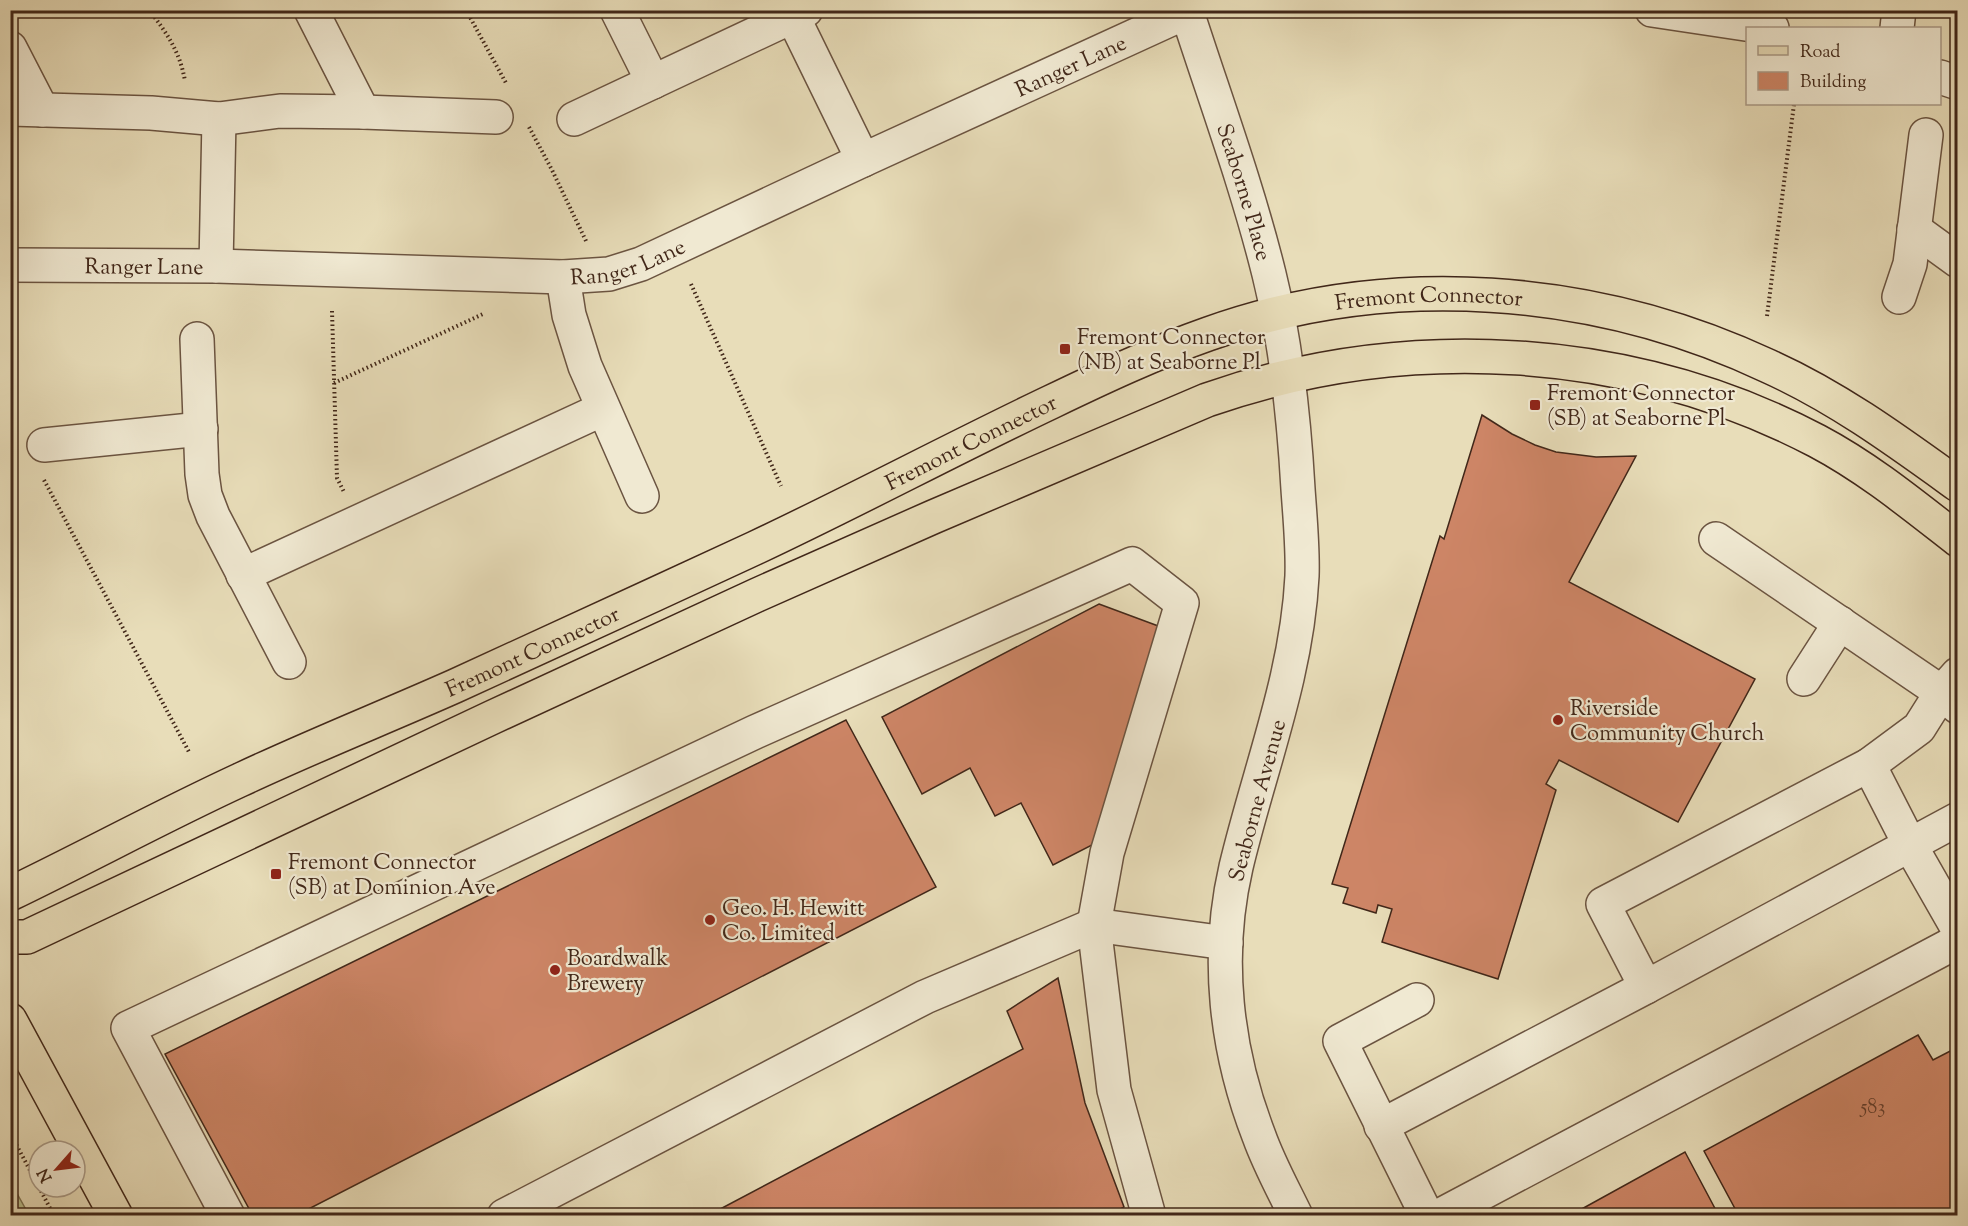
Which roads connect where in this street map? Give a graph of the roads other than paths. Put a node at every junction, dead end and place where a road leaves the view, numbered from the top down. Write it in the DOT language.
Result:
graph roads {
  1 [pos="311,10"];
  2 [pos="617,10"];
  3 [pos="1652,10"];
  4 [pos="1899,10"];
  5 [pos="1189,11"];
  6 [pos="800,14"];
  7 [pos="1765,27"];
  8 [pos="1897,27"];
  9 [pos="10,48"];
  10 [pos="1941,77"];
  11 [pos="654,82"];
  12 [pos="1958,83"];
  13 [pos="26,110"];
  14 [pos="363,112"];
  15 [pos="496,117"];
  16 [pos="219,119"];
  17 [pos="574,119"];
  18 [pos="1926,135"];
  19 [pos="863,160"];
  20 [pos="1914,229"];
  21 [pos="1958,261"];
  22 [pos="10,265"];
  23 [pos="216,266"];
  24 [pos="563,277"];
  25 [pos="1899,297"];
  26 [pos="1277,314"];
  27 [pos="197,339"];
  28 [pos="1287,375"];
  29 [pos="603,409"];
  30 [pos="201,429"];
  31 [pos="44,445"];
  32 [pos="1958,485"];
  33 [pos="642,496"];
  34 [pos="1716,539"];
  35 [pos="1958,540"];
  36 [pos="243,575"];
  37 [pos="1840,623"];
  38 [pos="289,662"];
  39 [pos="1804,679"];
  40 [pos="1952,691"];
  41 [pos="1869,765"];
  42 [pos="1958,819"];
  43 [pos="1910,845"];
  44 [pos="10,894"];
  45 [pos="1094,925"];
  46 [pos="1958,929"];
  47 [pos="10,938"];
  48 [pos="1958,941"];
  49 [pos="1226,943"];
  50 [pos="1646,987"];
  51 [pos="1417,1000"];
  52 [pos="10,1020"];
  53 [pos="1381,1125"];
  54 [pos="116,1215"];
  55 [pos="228,1215"];
  56 [pos="504,1215"];
  57 [pos="1149,1215"];
  58 [pos="1296,1215"];
  59 [pos="1427,1215"];
  60 [pos="1439,1215"];
  1 -- 14 [label="street"];
  2 -- 11 [label="street"];
  3 -- 7 [label="street"];
  4 -- 8 [label="street"];
  5 -- 19 [label="street, Ranger Lane"];
  5 -- 26 [label="street, Seaborne Place"];
  6 -- 11 [label="street"];
  6 -- 19 [label="street"];
  9 -- 13 [label="street"];
  10 -- 12 [label="street"];
  11 -- 17 [label="street"];
  13 -- 16 [label="street"];
  14 -- 15 [label="street"];
  14 -- 16 [label="street"];
  16 -- 23 [label="street"];
  18 -- 20 [label="street"];
  19 -- 24 [label="street, Ranger Lane"];
  20 -- 21 [label="street"];
  20 -- 25 [label="street"];
  22 -- 23 [label="street, Ranger Lane"];
  23 -- 24 [label="street, Ranger Lane"];
  24 -- 29 [label="street"];
  26 -- 28 [label="street, Seaborne Place"];
  26 -- 32 [label="main road, Fremont Connector"];
  26 -- 44 [label="main road, Fremont Connector"];
  27 -- 30 [label="street"];
  28 -- 35 [label="main road, Fremont Connector"];
  28 -- 47 [label="main road, Fremont Connector"];
  28 -- 49 [label="street, Seaborne Avenue"];
  29 -- 33 [label="street"];
  29 -- 36 [label="street"];
  30 -- 31 [label="street"];
  30 -- 36 [label="street"];
  34 -- 37 [label="street"];
  36 -- 38 [label="street"];
  37 -- 39 [label="street"];
  37 -- 40 [label="street"];
  40 -- 41 [label="street"];
  41 -- 43 [label="street"];
  41 -- 50 [label="street"];
  42 -- 43 [label="street"];
  43 -- 46 [label="street"];
  43 -- 50 [label="street"];
  45 -- 49 [label="street"];
  45 -- 55 [label="street"];
  45 -- 56 [label="street"];
  45 -- 57 [label="street"];
  48 -- 60 [label="street"];
  49 -- 58 [label="street, Seaborne Avenue"];
  50 -- 53 [label="street"];
  51 -- 53 [label="street"];
  52 -- 54 [label="main road"];
  53 -- 59 [label="street"];
}
